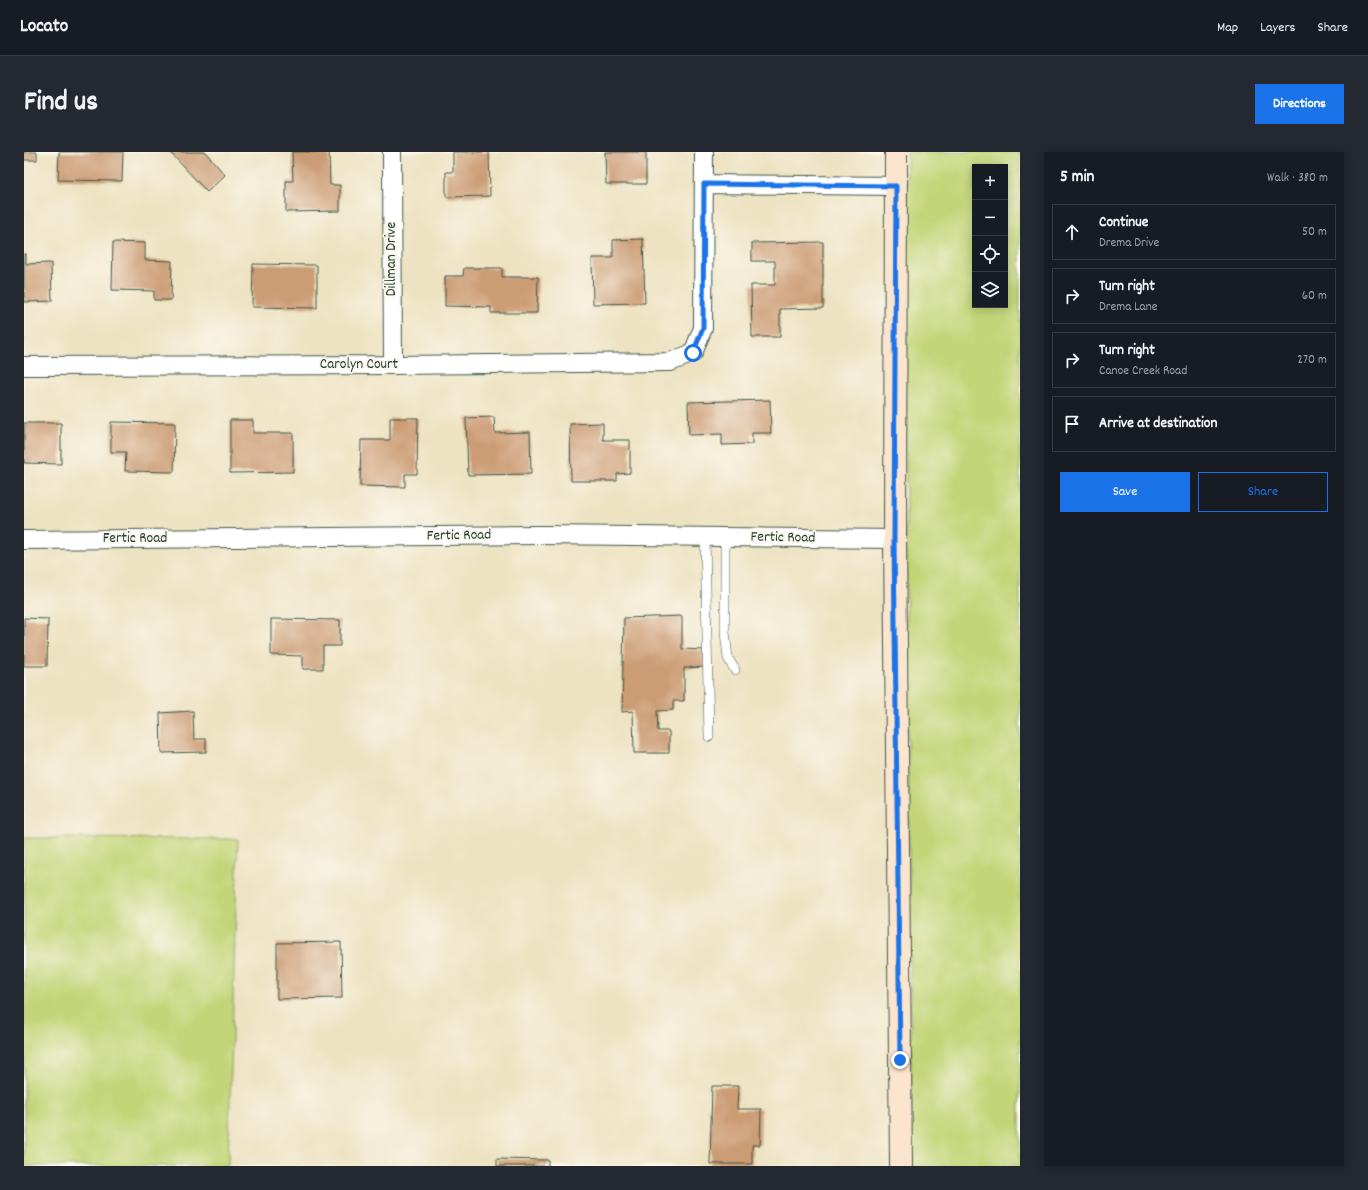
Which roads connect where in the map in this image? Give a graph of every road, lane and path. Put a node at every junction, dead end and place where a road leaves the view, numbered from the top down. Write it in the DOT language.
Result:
graph roads {
  1 [pos="392,152"];
  2 [pos="704,152"];
  3 [pos="896,152"];
  4 [pos="704,184"];
  5 [pos="896,186"];
  6 [pos="393,365"];
  7 [pos="24,366"];
  8 [pos="705,537"];
  9 [pos="725,537"];
  10 [pos="894,539"];
  11 [pos="24,540"];
  12 [pos="735,670"];
  13 [pos="709,737"];
  14 [pos="901,1166"];
  1 -- 6 [label="street, Dillman Drive"];
  2 -- 4 [label="street"];
  3 -- 5 [label="main road"];
  4 -- 5 [label="street"];
  4 -- 6 [label="street, Carolyn Court"];
  5 -- 10 [label="main road"];
  6 -- 7 [label="street, Carolyn Court"];
  8 -- 9 [label="street, Fertic Road"];
  8 -- 11 [label="street, Fertic Road"];
  8 -- 13 [label="lane"];
  9 -- 10 [label="street, Fertic Road"];
  9 -- 12 [label="lane"];
  10 -- 14 [label="main road"];
}
